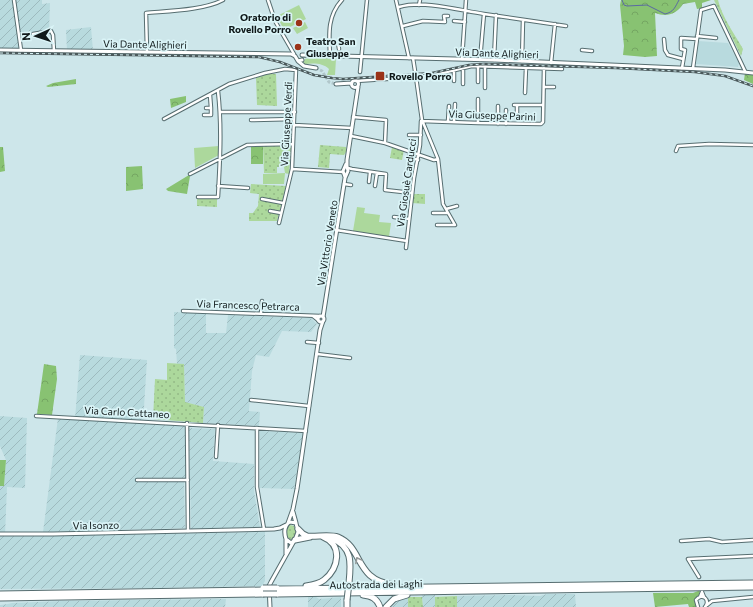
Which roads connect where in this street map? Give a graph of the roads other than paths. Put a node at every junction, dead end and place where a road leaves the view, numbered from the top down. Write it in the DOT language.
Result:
graph roads {
  1 [pos="14,0"];
  2 [pos="224,0"];
  3 [pos="268,0"];
  4 [pos="341,0"];
  5 [pos="367,0"];
  6 [pos="396,0"];
  7 [pos="420,0"];
  8 [pos="466,0"];
  9 [pos="419,5"];
  10 [pos="399,7"];
  11 [pos="466,11"];
  12 [pos="484,14"];
  13 [pos="496,15"];
  14 [pos="448,16"];
  15 [pos="523,20"];
  16 [pos="454,21"];
  17 [pos="465,22"];
  18 [pos="555,24"];
  19 [pos="403,26"];
  20 [pos="566,26"];
  21 [pos="33,34"];
  22 [pos="697,38"];
  23 [pos="716,38"];
  24 [pos="664,39"];
  25 [pos="329,44"];
  26 [pos="339,49"];
  27 [pos="0,50"];
  28 [pos="20,50"];
  29 [pos="582,50"];
  30 [pos="592,50"];
  31 [pos="54,51"];
  32 [pos="147,52"];
  33 [pos="295,55"];
  34 [pos="330,55"];
  35 [pos="355,56"];
  36 [pos="363,57"];
  37 [pos="411,58"];
  38 [pos="683,59"];
  39 [pos="462,60"];
  40 [pos="480,60"];
  41 [pos="494,60"];
  42 [pos="522,62"];
  43 [pos="551,63"];
  44 [pos="361,66"];
  45 [pos="478,66"];
  46 [pos="485,66"];
  47 [pos="316,68"];
  48 [pos="463,68"];
  49 [pos="526,68"];
  50 [pos="544,68"];
  51 [pos="681,68"];
  52 [pos="692,68"];
  53 [pos="562,69"];
  54 [pos="454,70"];
  55 [pos="414,71"];
  56 [pos="745,71"];
  57 [pos="360,72"];
  58 [pos="753,73"];
  59 [pos="416,77"];
  60 [pos="454,81"];
  61 [pos="478,82"];
  62 [pos="336,84"];
  63 [pos="356,84"];
  64 [pos="462,84"];
  65 [pos="544,87"];
  66 [pos="554,87"];
  67 [pos="485,88"];
  68 [pos="218,91"];
  69 [pos="525,93"];
  70 [pos="210,95"];
  71 [pos="478,99"];
  72 [pos="454,104"];
  73 [pos="543,105"];
  74 [pos="449,106"];
  75 [pos="498,106"];
  76 [pos="206,108"];
  77 [pos="211,108"];
  78 [pos="506,110"];
  79 [pos="220,112"];
  80 [pos="295,112"];
  81 [pos="204,115"];
  82 [pos="354,117"];
  83 [pos="164,119"];
  84 [pos="294,119"];
  85 [pos="517,119"];
  86 [pos="251,120"];
  87 [pos="422,120"];
  88 [pos="448,121"];
  89 [pos="454,122"];
  90 [pos="478,123"];
  91 [pos="498,124"];
  92 [pos="506,124"];
  93 [pos="294,125"];
  94 [pos="352,128"];
  95 [pos="409,135"];
  96 [pos="351,136"];
  97 [pos="421,136"];
  98 [pos="385,143"];
  99 [pos="293,144"];
  100 [pos="753,145"];
  101 [pos="410,152"];
  102 [pos="676,152"];
  103 [pos="419,155"];
  104 [pos="220,159"];
  105 [pos="418,160"];
  106 [pos="438,160"];
  107 [pos="292,169"];
  108 [pos="345,171"];
  109 [pos="370,172"];
  110 [pos="377,173"];
  111 [pos="190,174"];
  112 [pos="369,182"];
  113 [pos="344,184"];
  114 [pos="351,185"];
  115 [pos="218,186"];
  116 [pos="375,186"];
  117 [pos="248,188"];
  118 [pos="412,193"];
  119 [pos="198,197"];
  120 [pos="262,199"];
  121 [pos="283,203"];
  122 [pos="457,206"];
  123 [pos="446,208"];
  124 [pos="270,211"];
  125 [pos="281,213"];
  126 [pos="433,213"];
  127 [pos="448,213"];
  128 [pos="394,217"];
  129 [pos="409,218"];
  130 [pos="279,223"];
  131 [pos="437,226"];
  132 [pos="336,230"];
  133 [pos="407,241"];
  134 [pos="406,248"];
  135 [pos="262,301"];
  136 [pos="183,310"];
  137 [pos="261,313"];
  138 [pos="321,318"];
  139 [pos="307,342"];
  140 [pos="319,343"];
  141 [pos="317,354"];
  142 [pos="350,358"];
  143 [pos="251,400"];
  144 [pos="309,408"];
  145 [pos="36,416"];
  146 [pos="188,423"];
  147 [pos="218,425"];
  148 [pos="257,428"];
  149 [pos="306,431"];
  150 [pos="216,457"];
  151 [pos="137,480"];
  152 [pos="188,480"];
  153 [pos="293,509"];
  154 [pos="287,524"];
  155 [pos="297,526"];
  156 [pos="264,529"];
  157 [pos="274,529"];
  158 [pos="188,531"];
  159 [pos="2,534"];
  160 [pos="312,536"];
  161 [pos="322,536"];
  162 [pos="0,538"];
  163 [pos="285,538"];
  164 [pos="753,540"];
  165 [pos="295,541"];
  166 [pos="681,541"];
  167 [pos="286,554"];
  168 [pos="753,556"];
  169 [pos="700,577"];
  170 [pos="753,582"];
  171 [pos="457,587"];
  172 [pos="753,587"];
  173 [pos="277,590"];
  174 [pos="263,591"];
  175 [pos="489,591"];
  176 [pos="0,594"];
  177 [pos="294,594"];
  178 [pos="753,597"];
  179 [pos="0,598"];
  180 [pos="705,598"];
  181 [pos="712,601"];
  182 [pos="706,606"];
  183 [pos="270,607"];
  184 [pos="347,607"];
  185 [pos="380,607"];
  186 [pos="386,607"];
  187 [pos="698,607"];
  1 -- 28 [label="street"];
  2 -- 32 [label="street"];
  3 -- 33 [label="street"];
  4 -- 25 [label="street"];
  5 -- 36 [label="street"];
  6 -- 10 [label="street"];
  7 -- 9 [label="street"];
  8 -- 11 [label="street"];
  9 -- 10 [label="street"];
  9 -- 11 [label="street"];
  10 -- 19 [label="street"];
  11 -- 12 [label="street"];
  11 -- 17 [label="street"];
  12 -- 13 [label="street"];
  12 -- 40 [label="street"];
  13 -- 15 [label="street"];
  13 -- 41 [label="street"];
  14 -- 19 [label="street"];
  15 -- 18 [label="street"];
  15 -- 42 [label="street"];
  16 -- 17 [label="street"];
  17 -- 39 [label="street"];
  18 -- 20 [label="street"];
  18 -- 43 [label="street"];
  19 -- 37 [label="street"];
  21 -- 31 [label="street"];
  22 -- 23 [label="street"];
  22 -- 38 [label="street"];
  22 -- 52 [label="street"];
  22 -- 56 [label="street"];
  24 -- 38 [label="street"];
  25 -- 26 [label="street"];
  25 -- 34 [label="street"];
  27 -- 28 [label="street, Via Dante Alighieri"];
  28 -- 31 [label="street, Via Dante Alighieri"];
  29 -- 30 [label="street"];
  31 -- 32 [label="street, Via Dante Alighieri"];
  32 -- 33 [label="street, Via Dante Alighieri"];
  33 -- 34 [label="street, Via Dante Alighieri"];
  33 -- 47 [label="street"];
  34 -- 35 [label="street, Via Dante Alighieri"];
  35 -- 36 [label="street, Via Dante Alighieri"];
  35 -- 44 [label="street"];
  36 -- 37 [label="street, Via Dante Alighieri"];
  36 -- 44 [label="street"];
  37 -- 39 [label="street, Via Dante Alighieri"];
  37 -- 55 [label="street"];
  38 -- 51 [label="street"];
  39 -- 40 [label="street, Via Dante Alighieri"];
  40 -- 41 [label="street, Via Dante Alighieri"];
  41 -- 42 [label="street, Via Dante Alighieri"];
  42 -- 43 [label="street, Via Dante Alighieri"];
  43 -- 51 [label="street, Via Dante Alighieri"];
  44 -- 57 [label="street"];
  45 -- 46 [label="street"];
  45 -- 48 [label="street"];
  45 -- 61 [label="street"];
  46 -- 49 [label="street"];
  46 -- 67 [label="street"];
  48 -- 54 [label="street"];
  48 -- 64 [label="street"];
  49 -- 50 [label="street"];
  49 -- 69 [label="street"];
  50 -- 53 [label="street"];
  50 -- 65 [label="street, Via Giuseppe Parini"];
  51 -- 52 [label="street, Via Dante Alighieri"];
  52 -- 56 [label="street, Via Dante Alighieri"];
  54 -- 59 [label="street"];
  54 -- 60 [label="street"];
  56 -- 58 [label="street, Via Dante Alighieri"];
  59 -- 63 [label="street"];
  59 -- 87 [label="street"];
  62 -- 63 [label="street"];
  63 -- 82 [label="street, Via Vittorio Veneto"];
  65 -- 66 [label="street"];
  65 -- 73 [label="street, Via Giuseppe Parini"];
  68 -- 70 [label="street"];
  68 -- 79 [label="street"];
  68 -- 80 [label="street, Via Giuseppe Verdi"];
  70 -- 77 [label="street"];
  70 -- 83 [label="street"];
  71 -- 90 [label="street"];
  72 -- 89 [label="street"];
  73 -- 85 [label="street, Via Giuseppe Parini"];
  73 -- 92 [label="street, Via Giuseppe Parini"];
  74 -- 88 [label="street"];
  75 -- 91 [label="street"];
  76 -- 77 [label="street"];
  77 -- 81 [label="street"];
  78 -- 92 [label="street"];
  79 -- 80 [label="street"];
  79 -- 104 [label="street"];
  80 -- 84 [label="street, Via Giuseppe Verdi"];
  82 -- 94 [label="street, Via Vittorio Veneto"];
  82 -- 98 [label="street"];
  84 -- 86 [label="street"];
  84 -- 93 [label="street, Via Giuseppe Verdi"];
  87 -- 88 [label="street, Via Giuseppe Parini"];
  87 -- 97 [label="street, Via Giosuè Carducci"];
  87 -- 106 [label="street"];
  88 -- 89 [label="street, Via Giuseppe Parini"];
  89 -- 90 [label="street, Via Giuseppe Parini"];
  90 -- 91 [label="street, Via Giuseppe Parini"];
  91 -- 92 [label="street, Via Giuseppe Parini"];
  93 -- 94 [label="street"];
  93 -- 99 [label="street, Via Giuseppe Verdi"];
  94 -- 96 [label="street, Via Vittorio Veneto"];
  95 -- 97 [label="street"];
  96 -- 98 [label="street"];
  96 -- 108 [label="street, Via Vittorio Veneto"];
  97 -- 103 [label="street, Via Giosuè Carducci"];
  98 -- 101 [label="street"];
  99 -- 104 [label="street"];
  99 -- 107 [label="street, Via Giuseppe Verdi"];
  100 -- 102 [label="street"];
  101 -- 103 [label="street"];
  101 -- 105 [label="street"];
  103 -- 105 [label="street, Via Giosuè Carducci"];
  103 -- 106 [label="street"];
  104 -- 111 [label="street"];
  104 -- 115 [label="street"];
  105 -- 118 [label="street, Via Giosuè Carducci"];
  106 -- 123 [label="street"];
  107 -- 108 [label="street"];
  107 -- 121 [label="street, Via Giuseppe Verdi"];
  108 -- 109 [label="street"];
  108 -- 113 [label="street, Via Vittorio Veneto"];
  109 -- 110 [label="street"];
  109 -- 112 [label="street"];
  110 -- 116 [label="street"];
  110 -- 118 [label="street"];
  113 -- 114 [label="street"];
  113 -- 132 [label="street, Via Vittorio Veneto"];
  115 -- 117 [label="street"];
  115 -- 119 [label="street"];
  118 -- 129 [label="street, Via Giosuè Carducci"];
  120 -- 121 [label="street"];
  121 -- 125 [label="street, Via Giuseppe Verdi"];
  122 -- 123 [label="street"];
  123 -- 127 [label="street"];
  124 -- 125 [label="street"];
  125 -- 130 [label="street, Via Giuseppe Verdi"];
  126 -- 127 [label="street"];
  127 -- 131 [label="street"];
  128 -- 129 [label="street"];
  129 -- 133 [label="street, Via Giosuè Carducci"];
  132 -- 133 [label="street"];
  132 -- 138 [label="street, Via Vittorio Veneto"];
  133 -- 134 [label="street, Via Giosuè Carducci"];
  135 -- 137 [label="street"];
  136 -- 137 [label="street, Via Francesco Petrarca"];
  137 -- 138 [label="street, Via Francesco Petrarca"];
  138 -- 140 [label="street"];
  139 -- 140 [label="street"];
  140 -- 141 [label="street"];
  141 -- 142 [label="street"];
  141 -- 144 [label="street"];
  143 -- 144 [label="street"];
  144 -- 149 [label="street"];
  145 -- 146 [label="street, Via Carlo Cattaneo"];
  146 -- 147 [label="street, Via Carlo Cattaneo"];
  146 -- 152 [label="street"];
  147 -- 148 [label="street, Via Carlo Cattaneo"];
  147 -- 150 [label="street"];
  148 -- 149 [label="street, Via Carlo Cattaneo"];
  148 -- 156 [label="street"];
  149 -- 153 [label="street"];
  151 -- 152 [label="street"];
  152 -- 158 [label="street"];
  153 -- 154 [label="street"];
  153 -- 155 [label="street"];
  154 -- 155 [label="street"];
  154 -- 157 [label="street, Via Isonzo"];
  154 -- 163 [label="street"];
  155 -- 160 [label="highway"];
  155 -- 165 [label="street"];
  156 -- 157 [label="street, Via Isonzo"];
  156 -- 158 [label="street, Via Isonzo"];
  157 -- 163 [label="street"];
  158 -- 159 [label="street, Via Isonzo"];
  159 -- 162 [label="street, Via Isonzo"];
  160 -- 161 [label="highway"];
  160 -- 165 [label="highway"];
  171 -- 161 [label="highway, one-way"];
  161 -- 173 [label="highway"];
  161 -- 184 [label="highway, bridge"];
  163 -- 165 [label="street"];
  163 -- 167 [label="street"];
  164 -- 166 [label="street"];
  165 -- 167 [label="street"];
  167 -- 183 [label="street"];
  168 -- 169 [label="street"];
  170 -- 171 [label="highway, Autostrada dei Laghi"];
  171 -- 173 [label="highway, Autostrada dei Laghi"];
  172 -- 175 [label="highway, Autostrada dei Laghi"];
  173 -- 174 [label="highway, Autostrada dei Laghi, bridge"];
  173 -- 177 [label="highway, Autostrada dei Laghi"];
  174 -- 176 [label="highway, Autostrada dei Laghi"];
  174 -- 179 [label="highway, Autostrada dei Laghi"];
  175 -- 177 [label="highway, Autostrada dei Laghi"];
  175 -- 186 [label="highway"];
  177 -- 185 [label="highway"];
  178 -- 181 [label="street"];
  180 -- 181 [label="street"];
  180 -- 182 [label="street"];
  180 -- 187 [label="street"];
  181 -- 182 [label="street"];
}
